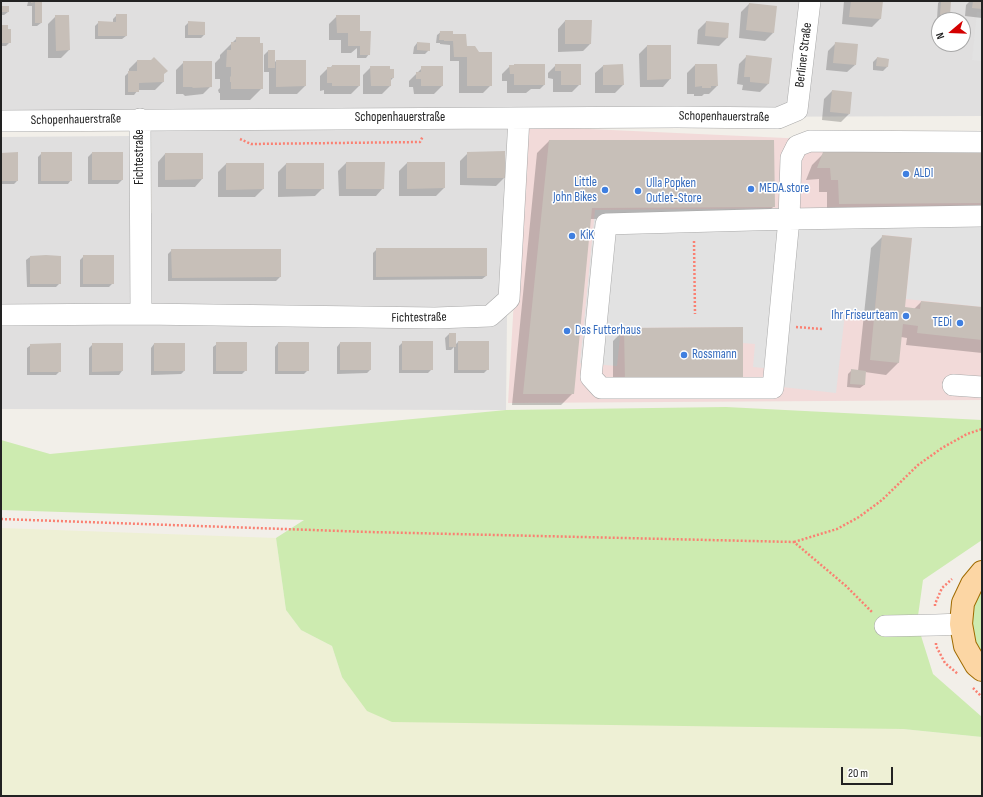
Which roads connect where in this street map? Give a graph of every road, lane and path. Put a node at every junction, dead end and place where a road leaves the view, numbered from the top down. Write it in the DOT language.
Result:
graph roads {
  1 [pos="810,1"];
  2 [pos="798,110"];
  3 [pos="519,118"];
  4 [pos="140,120"];
  5 [pos="1,121"];
  6 [pos="982,142"];
  7 [pos="982,216"];
  8 [pos="789,219"];
  9 [pos="693,221"];
  10 [pos="141,314"];
  11 [pos="695,314"];
  12 [pos="1,315"];
  13 [pos="779,325"];
  14 [pos="822,329"];
  15 [pos="953,385"];
  16 [pos="982,387"];
  17 [pos="982,429"];
  18 [pos="1,519"];
  19 [pos="794,542"];
  20 [pos="982,572"];
  21 [pos="961,624"];
  22 [pos="885,626"];
  23 [pos="982,670"];
  1 -- 2 [label="street, Berliner Straße"];
  2 -- 3 [label="street, Schopenhauerstraße"];
  3 -- 4 [label="street, Schopenhauerstraße"];
  3 -- 10 [label="street, Fichtestraße"];
  4 -- 5 [label="street, Schopenhauerstraße"];
  4 -- 10 [label="street, Fichtestraße"];
  6 -- 8 [label="street"];
  7 -- 8 [label="street"];
  8 -- 9 [label="street"];
  8 -- 13 [label="street"];
  9 -- 11 [label="path"];
  9 -- 13 [label="street"];
  10 -- 12 [label="street, Fichtestraße"];
  13 -- 14 [label="path"];
  15 -- 16 [label="street"];
  17 -- 19 [label="path"];
  18 -- 19 [label="path"];
  19 -- 22 [label="path"];
  20 -- 21 [label="main road"];
  21 -- 22 [label="street"];
  21 -- 23 [label="main road"];
}
